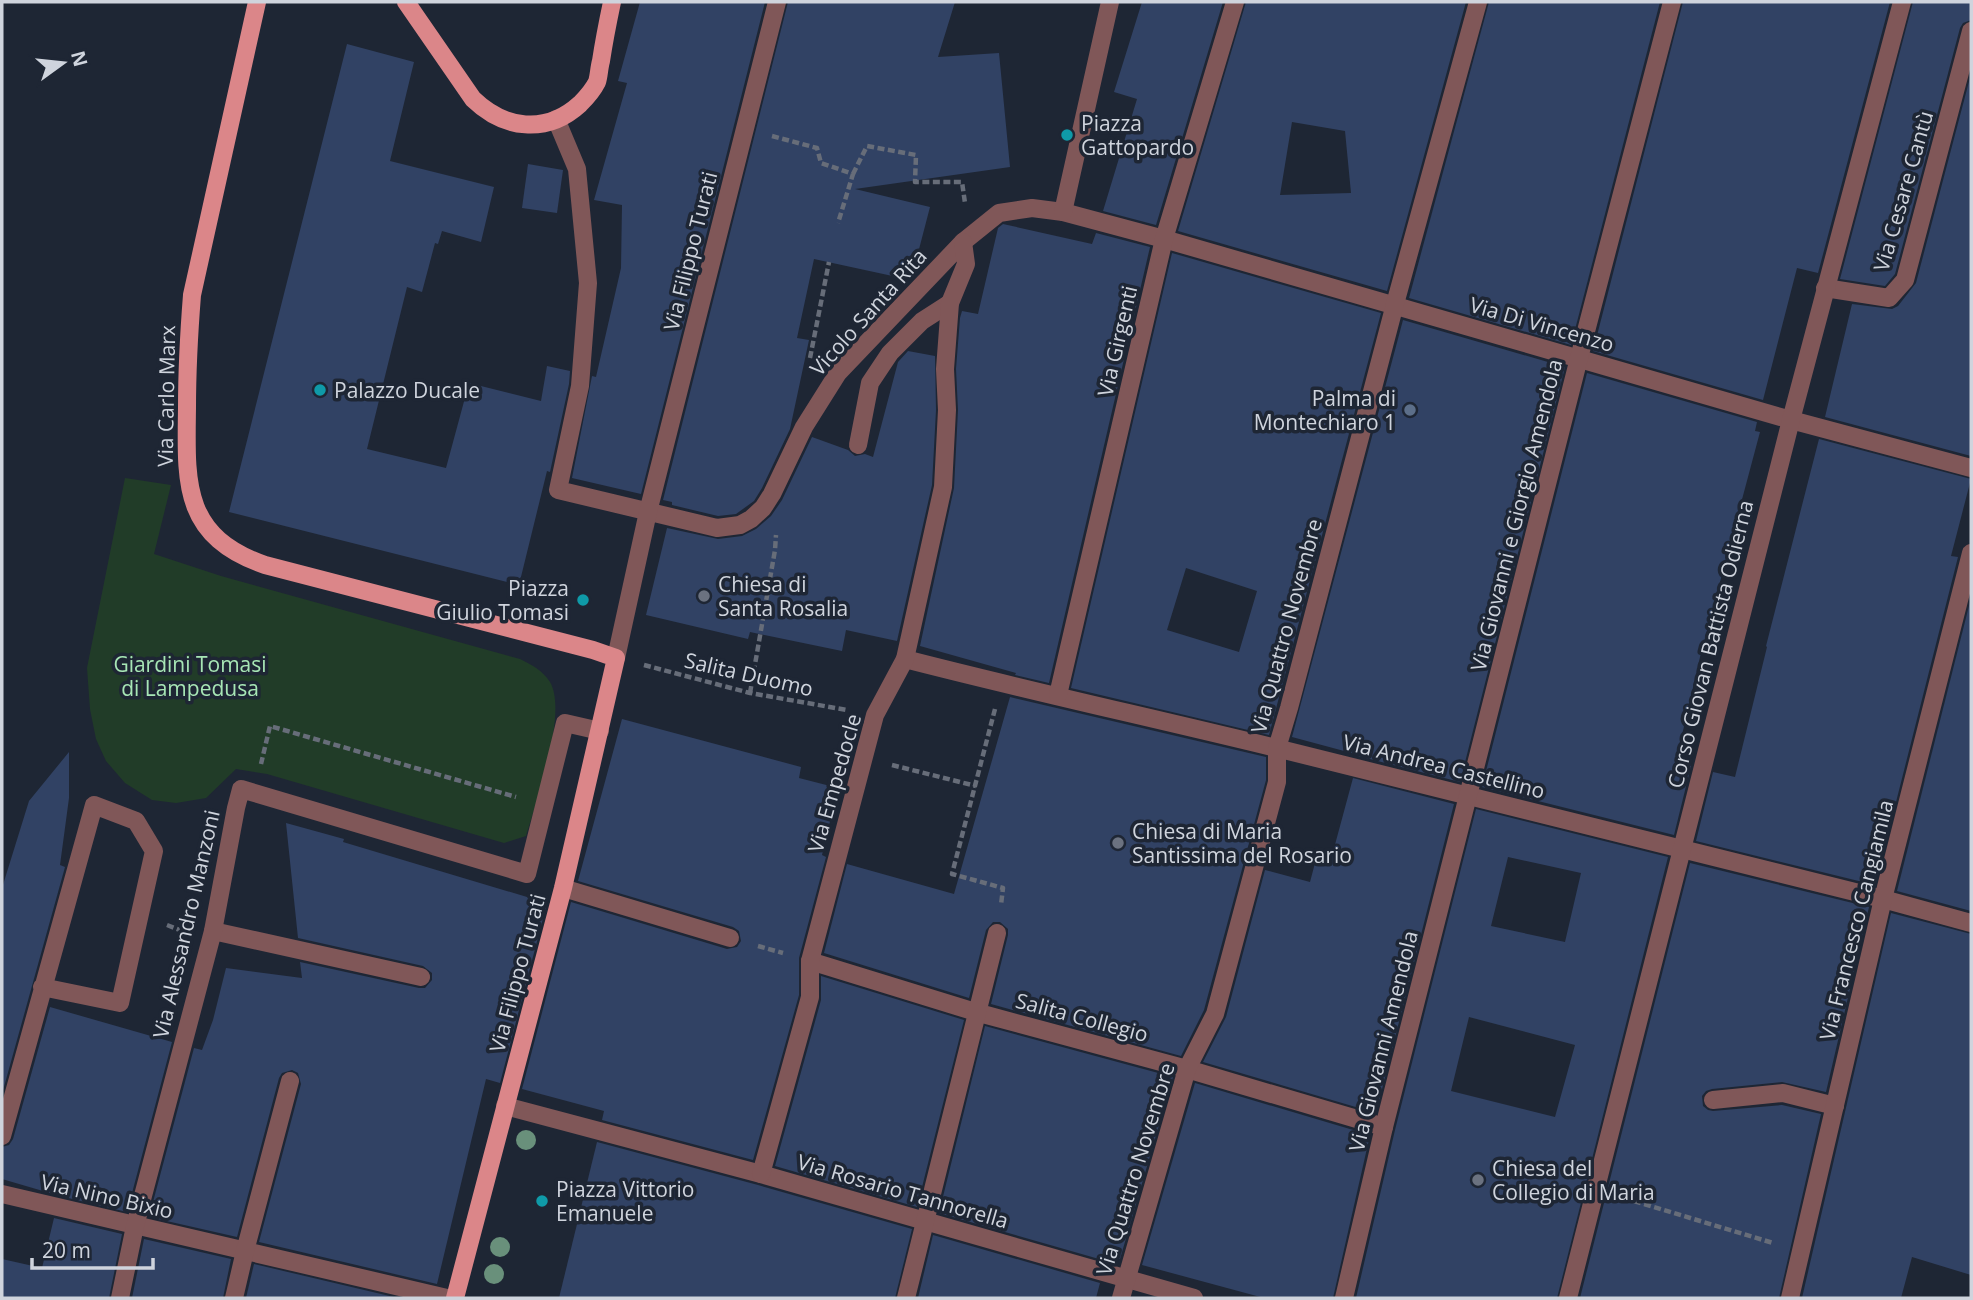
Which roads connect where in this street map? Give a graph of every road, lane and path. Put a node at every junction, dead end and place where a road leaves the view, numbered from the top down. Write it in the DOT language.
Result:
graph roads {
  1 [pos="257,2"];
  2 [pos="406,2"];
  3 [pos="612,2"];
  4 [pos="777,2"];
  5 [pos="1110,2"];
  6 [pos="1235,2"];
  7 [pos="1478,2"];
  8 [pos="1672,2"];
  9 [pos="1902,2"];
  10 [pos="1971,31"];
  11 [pos="556,119"];
  12 [pos="744,129"];
  13 [pos="853,174"];
  14 [pos="974,201"];
  15 [pos="1063,212"];
  16 [pos="999,213"];
  17 [pos="838,223"];
  18 [pos="1164,239"];
  19 [pos="962,242"];
  20 [pos="829,262"];
  21 [pos="1825,288"];
  22 [pos="950,303"];
  23 [pos="1395,304"];
  24 [pos="1579,358"];
  25 [pos="809,365"];
  26 [pos="1791,420"];
  27 [pos="858,445"];
  28 [pos="1971,468"];
  29 [pos="648,512"];
  30 [pos="775,550"];
  31 [pos="1971,553"];
  32 [pos="616,658"];
  33 [pos="905,659"];
  34 [pos="1003,684"];
  35 [pos="750,693"];
  36 [pos="1058,695"];
  37 [pos="875,715"];
  38 [pos="600,731"];
  39 [pos="1276,748"];
  40 [pos="923,773"];
  41 [pos="976,786"];
  42 [pos="241,789"];
  43 [pos="1469,796"];
  44 [pos="525,800"];
  45 [pos="1682,850"];
  46 [pos="563,888"];
  47 [pos="1883,899"];
  48 [pos="1971,923"];
  49 [pos="213,931"];
  50 [pos="998,933"];
  51 [pos="730,938"];
  52 [pos="133,944"];
  53 [pos="810,961"];
  54 [pos="421,977"];
  55 [pos="42,987"];
  56 [pos="979,1013"];
  57 [pos="1187,1069"];
  58 [pos="290,1081"];
  59 [pos="1713,1100"];
  60 [pos="505,1106"];
  61 [pos="1835,1106"];
  62 [pos="1384,1127"];
  63 [pos="2,1136"];
  64 [pos="761,1174"];
  65 [pos="1596,1189"];
  66 [pos="2,1195"];
  67 [pos="925,1220"];
  68 [pos="135,1226"];
  69 [pos="245,1251"];
  70 [pos="1801,1251"];
  71 [pos="1126,1279"];
  72 [pos="120,1298"];
  73 [pos="234,1298"];
  74 [pos="447,1298"];
  75 [pos="455,1298"];
  76 [pos="906,1298"];
  77 [pos="1121,1298"];
  78 [pos="1194,1298"];
  79 [pos="1344,1298"];
  80 [pos="1568,1298"];
  81 [pos="1790,1298"];
  1 -- 32 [label="main road, Via Carlo Marx"];
  2 -- 11 [label="main road"];
  3 -- 11 [label="main road"];
  4 -- 12 [label="street, Via Filippo Turati"];
  5 -- 15 [label="street"];
  6 -- 18 [label="street, Via Girgenti"];
  7 -- 23 [label="street, Via Quattro Novembre"];
  8 -- 24 [label="street, Via Giovanni e Giorgio Amendola"];
  9 -- 21 [label="street, Corso Giovan Battista Odierna"];
  10 -- 21 [label="street, Via Cesare Cantù"];
  11 -- 29 [label="street, Vicolo Santa Rita"];
  12 -- 13 [label="path"];
  12 -- 29 [label="street, Via Filippo Turati"];
  13 -- 14 [label="path"];
  13 -- 17 [label="path"];
  15 -- 16 [label="street, Via Di Vincenzo"];
  15 -- 18 [label="street, Via Di Vincenzo"];
  16 -- 19 [label="street, Vicolo Santa Rita"];
  18 -- 23 [label="street, Via Di Vincenzo"];
  18 -- 36 [label="street, Via Girgenti"];
  19 -- 22 [label="street, Via Empedocle"];
  19 -- 29 [label="street, Vicolo Santa Rita"];
  20 -- 25 [label="path"];
  21 -- 26 [label="street, Corso Giovan Battista Odierna"];
  22 -- 27 [label="street"];
  22 -- 33 [label="street, Via Empedocle"];
  23 -- 24 [label="street, Via Di Vincenzo"];
  23 -- 39 [label="street, Via Quattro Novembre"];
  24 -- 26 [label="street, Via Di Vincenzo"];
  24 -- 43 [label="street, Via Giovanni e Giorgio Amendola"];
  26 -- 28 [label="street, Via Di Vincenzo"];
  26 -- 45 [label="street, Corso Giovan Battista Odierna"];
  29 -- 32 [label="street, Via Filippo Turati"];
  30 -- 35 [label="path"];
  31 -- 47 [label="street, Via Francesco Cangiamila"];
  32 -- 35 [label="path, Salita Duomo"];
  32 -- 38 [label="main road, Via Filippo Turati"];
  33 -- 34 [label="street, Via Andrea Castellino"];
  33 -- 37 [label="street, Via Empedocle"];
  34 -- 36 [label="street, Via Andrea Castellino"];
  34 -- 41 [label="path"];
  35 -- 37 [label="path, Salita Duomo"];
  36 -- 39 [label="street, Via Andrea Castellino"];
  37 -- 53 [label="street, Via Empedocle"];
  38 -- 42 [label="street, Via Alessandro Manzoni"];
  38 -- 46 [label="main road, Via Filippo Turati"];
  39 -- 43 [label="street, Via Andrea Castellino"];
  39 -- 57 [label="street, Via Quattro Novembre"];
  40 -- 41 [label="path"];
  41 -- 50 [label="path"];
  42 -- 44 [label="path"];
  42 -- 49 [label="street, Via Alessandro Manzoni"];
  43 -- 45 [label="street, Via Andrea Castellino"];
  43 -- 62 [label="street, Via Giovanni Amendola"];
  45 -- 47 [label="street, Via Andrea Castellino"];
  45 -- 65 [label="street, Corso Giovan Battista Odierna"];
  46 -- 51 [label="street"];
  46 -- 60 [label="main road, Via Filippo Turati"];
  47 -- 48 [label="street, Via Andrea Castellino"];
  47 -- 61 [label="street, Via Francesco Cangiamila"];
  49 -- 52 [label="path"];
  49 -- 54 [label="street"];
  49 -- 68 [label="street, Via Alessandro Manzoni"];
  50 -- 56 [label="street"];
  51 -- 53 [label="path"];
  52 -- 55 [label="street"];
  52 -- 55 [label="street"];
  53 -- 56 [label="street, Salita Collegio"];
  53 -- 64 [label="street, Via Empedocle"];
  55 -- 63 [label="street"];
  56 -- 57 [label="street, Salita Collegio"];
  56 -- 67 [label="street"];
  57 -- 62 [label="street, Salita Collegio"];
  57 -- 71 [label="street, Via Quattro Novembre"];
  58 -- 69 [label="street"];
  59 -- 61 [label="street"];
  60 -- 64 [label="street, Via Rosario Tannorella"];
  60 -- 75 [label="main road, Via Filippo Turati"];
  61 -- 70 [label="street, Via Francesco Cangiamila"];
  62 -- 79 [label="street, Via Giovanni Amendola"];
  64 -- 67 [label="street, Via Rosario Tannorella"];
  65 -- 70 [label="path"];
  65 -- 80 [label="street, Corso Giovan Battista Odierna"];
  66 -- 68 [label="street, Via Nino Bixio"];
  67 -- 71 [label="street, Via Rosario Tannorella"];
  67 -- 76 [label="street"];
  68 -- 69 [label="street, Via Nino Bixio"];
  68 -- 72 [label="street, Via Alessandro Manzoni"];
  69 -- 73 [label="street"];
  69 -- 74 [label="street, Via Nino Bixio"];
  70 -- 81 [label="street, Via Francesco Cangiamila"];
  71 -- 77 [label="street, Via Quattro Novembre"];
  71 -- 78 [label="street, Via Rosario Tannorella"];
}
